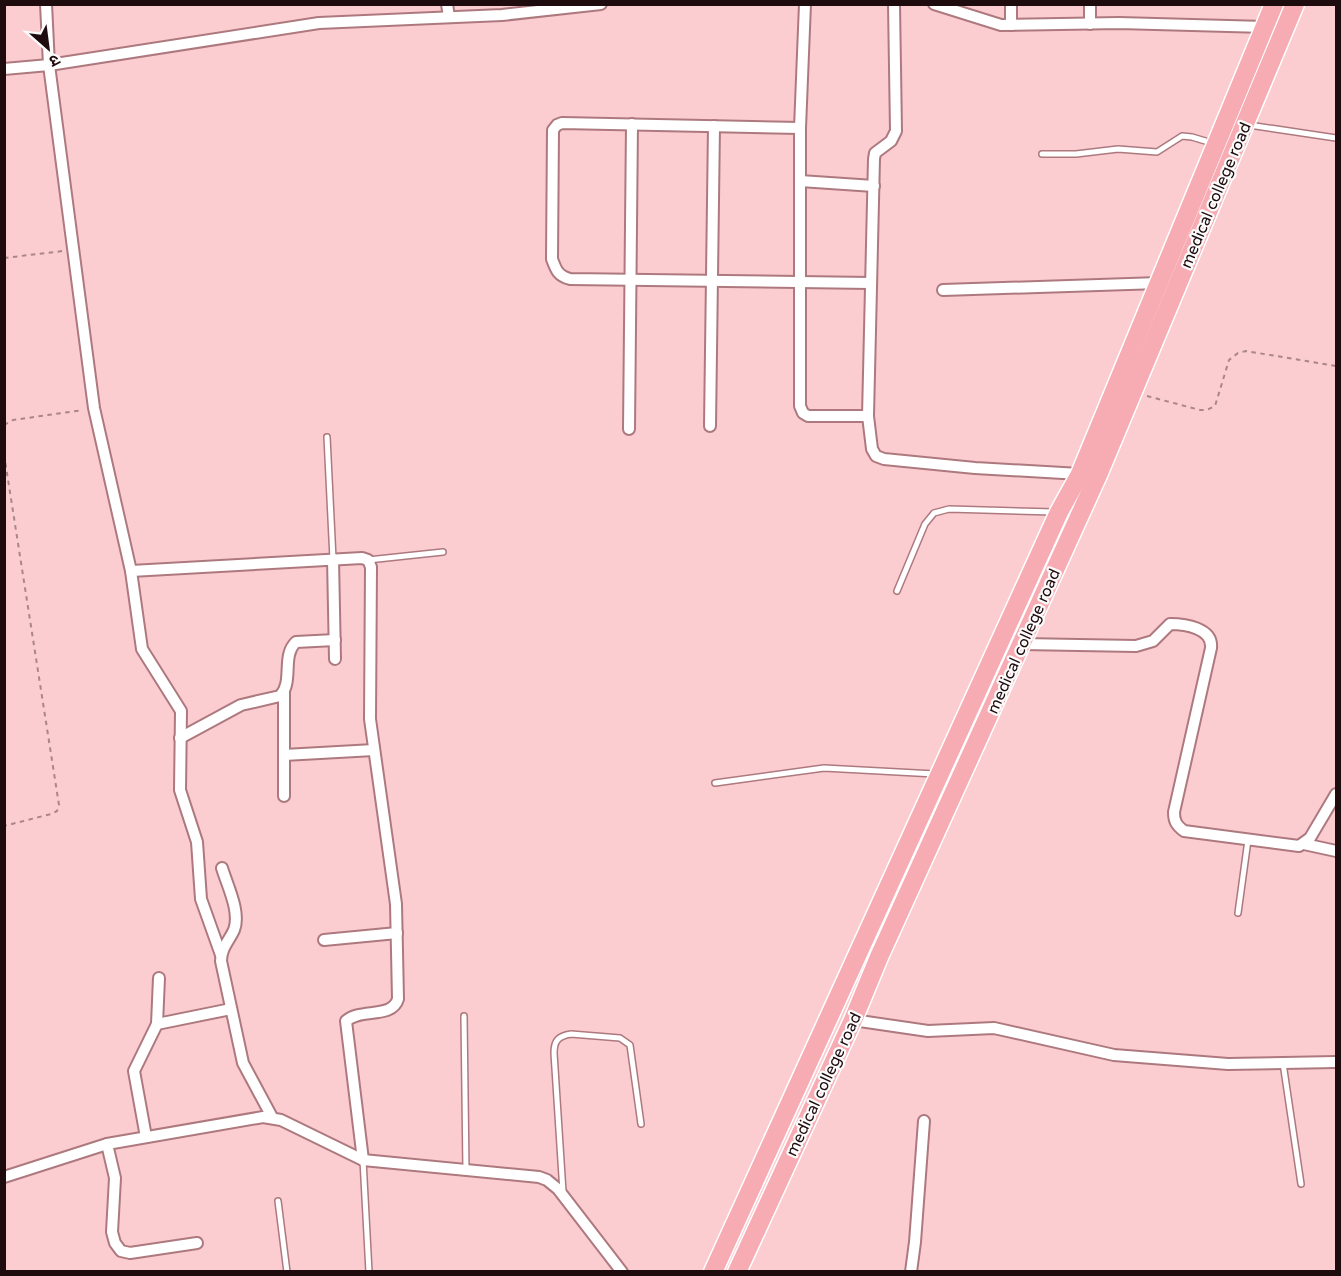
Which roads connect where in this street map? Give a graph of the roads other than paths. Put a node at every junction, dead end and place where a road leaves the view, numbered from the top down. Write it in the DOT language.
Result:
graph roads {
  1 [pos="46,4"];
  2 [pos="447,4"];
  3 [pos="601,4"];
  4 [pos="805,4"];
  5 [pos="894,4"];
  6 [pos="934,4"];
  7 [pos="1011,4"];
  8 [pos="1090,4"];
  9 [pos="1274,4"];
  10 [pos="1295,4"];
  11 [pos="449,17"];
  12 [pos="1090,24"];
  13 [pos="1011,25"];
  14 [pos="1265,27"];
  15 [pos="50,65"];
  16 [pos="4,69"];
  17 [pos="632,124"];
  18 [pos="1245,124"];
  19 [pos="714,126"];
  20 [pos="800,128"];
  21 [pos="1336,138"];
  22 [pos="1217,144"];
  23 [pos="1042,154"];
  24 [pos="800,181"];
  25 [pos="874,186"];
  26 [pos="632,280"];
  27 [pos="713,280"];
  28 [pos="801,281"];
  29 [pos="871,283"];
  30 [pos="1159,283"];
  31 [pos="943,290"];
  32 [pos="868,416"];
  33 [pos="710,426"];
  34 [pos="629,429"];
  35 [pos="327,437"];
  36 [pos="1103,441"];
  37 [pos="1080,474"];
  38 [pos="1059,512"];
  39 [pos="442,552"];
  40 [pos="333,559"];
  41 [pos="368,560"];
  42 [pos="131,571"];
  43 [pos="897,591"];
  44 [pos="335,640"];
  45 [pos="1022,644"];
  46 [pos="335,659"];
  47 [pos="284,693"];
  48 [pos="180,738"];
  49 [pos="374,750"];
  50 [pos="284,754"];
  51 [pos="939,775"];
  52 [pos="715,783"];
  53 [pos="1336,794"];
  54 [pos="284,796"];
  55 [pos="1248,840"];
  56 [pos="1304,844"];
  57 [pos="1336,851"];
  58 [pos="222,868"];
  59 [pos="1238,913"];
  60 [pos="397,933"];
  61 [pos="324,940"];
  62 [pos="221,955"];
  63 [pos="159,978"];
  64 [pos="231,1009"];
  65 [pos="464,1016"];
  66 [pos="853,1020"];
  67 [pos="157,1024"];
  68 [pos="1336,1062"];
  69 [pos="1283,1063"];
  70 [pos="272,1118"];
  71 [pos="924,1121"];
  72 [pos="641,1124"];
  73 [pos="146,1137"];
  74 [pos="107,1144"];
  75 [pos="363,1160"];
  76 [pos="466,1170"];
  77 [pos="4,1177"];
  78 [pos="1301,1184"];
  79 [pos="563,1195"];
  80 [pos="278,1201"];
  81 [pos="197,1243"];
  82 [pos="287,1272"];
  83 [pos="369,1272"];
  84 [pos="622,1272"];
  85 [pos="713,1272"];
  86 [pos="737,1272"];
  87 [pos="911,1272"];
  1 -- 15 [label="street"];
  2 -- 11 [label="street"];
  3 -- 11 [label="street"];
  4 -- 20 [label="street"];
  5 -- 25 [label="street"];
  6 -- 13 [label="street"];
  7 -- 13 [label="street"];
  8 -- 12 [label="street"];
  9 -- 14 [label="highway"];
  10 -- 18 [label="highway, medical college road"];
  11 -- 15 [label="street"];
  12 -- 13 [label="street"];
  12 -- 14 [label="street"];
  14 -- 22 [label="highway"];
  15 -- 16 [label="street"];
  15 -- 42 [label="street"];
  17 -- 19 [label="street"];
  17 -- 26 [label="street"];
  17 -- 26 [label="street"];
  18 -- 21 [label="lane"];
  18 -- 36 [label="highway, medical college road"];
  19 -- 20 [label="street"];
  19 -- 27 [label="street"];
  20 -- 24 [label="street"];
  22 -- 23 [label="lane"];
  22 -- 30 [label="highway"];
  24 -- 25 [label="street"];
  24 -- 28 [label="street"];
  25 -- 29 [label="street"];
  26 -- 27 [label="street"];
  26 -- 34 [label="street"];
  27 -- 28 [label="street"];
  27 -- 33 [label="street"];
  28 -- 29 [label="street"];
  28 -- 32 [label="street"];
  29 -- 32 [label="street"];
  30 -- 31 [label="street"];
  30 -- 36 [label="highway"];
  32 -- 37 [label="street"];
  35 -- 40 [label="lane"];
  36 -- 37 [label="highway"];
  36 -- 45 [label="highway, medical college road"];
  37 -- 38 [label="highway"];
  38 -- 43 [label="lane"];
  38 -- 51 [label="highway"];
  39 -- 41 [label="lane"];
  40 -- 41 [label="street"];
  40 -- 42 [label="street"];
  40 -- 44 [label="street"];
  41 -- 49 [label="street"];
  42 -- 48 [label="street"];
  44 -- 46 [label="street"];
  44 -- 47 [label="street"];
  45 -- 55 [label="street"];
  45 -- 66 [label="highway, medical college road"];
  47 -- 48 [label="street"];
  47 -- 50 [label="street"];
  48 -- 62 [label="street"];
  49 -- 50 [label="street"];
  49 -- 60 [label="street"];
  50 -- 54 [label="street"];
  51 -- 52 [label="lane"];
  51 -- 85 [label="highway"];
  53 -- 56 [label="street"];
  55 -- 56 [label="street"];
  55 -- 59 [label="lane"];
  56 -- 57 [label="street"];
  58 -- 62 [label="street"];
  60 -- 61 [label="street"];
  60 -- 75 [label="street"];
  62 -- 64 [label="street"];
  63 -- 67 [label="street"];
  64 -- 67 [label="street"];
  64 -- 70 [label="street"];
  65 -- 76 [label="lane"];
  66 -- 69 [label="street"];
  66 -- 86 [label="highway, medical college road"];
  67 -- 73 [label="street"];
  68 -- 69 [label="street"];
  69 -- 78 [label="lane"];
  70 -- 73 [label="street"];
  70 -- 75 [label="street"];
  71 -- 87 [label="street"];
  72 -- 79 [label="lane"];
  73 -- 74 [label="street"];
  74 -- 77 [label="street"];
  74 -- 81 [label="street"];
  75 -- 76 [label="street"];
  75 -- 83 [label="lane"];
  76 -- 79 [label="street"];
  79 -- 84 [label="street"];
  80 -- 82 [label="lane"];
}
